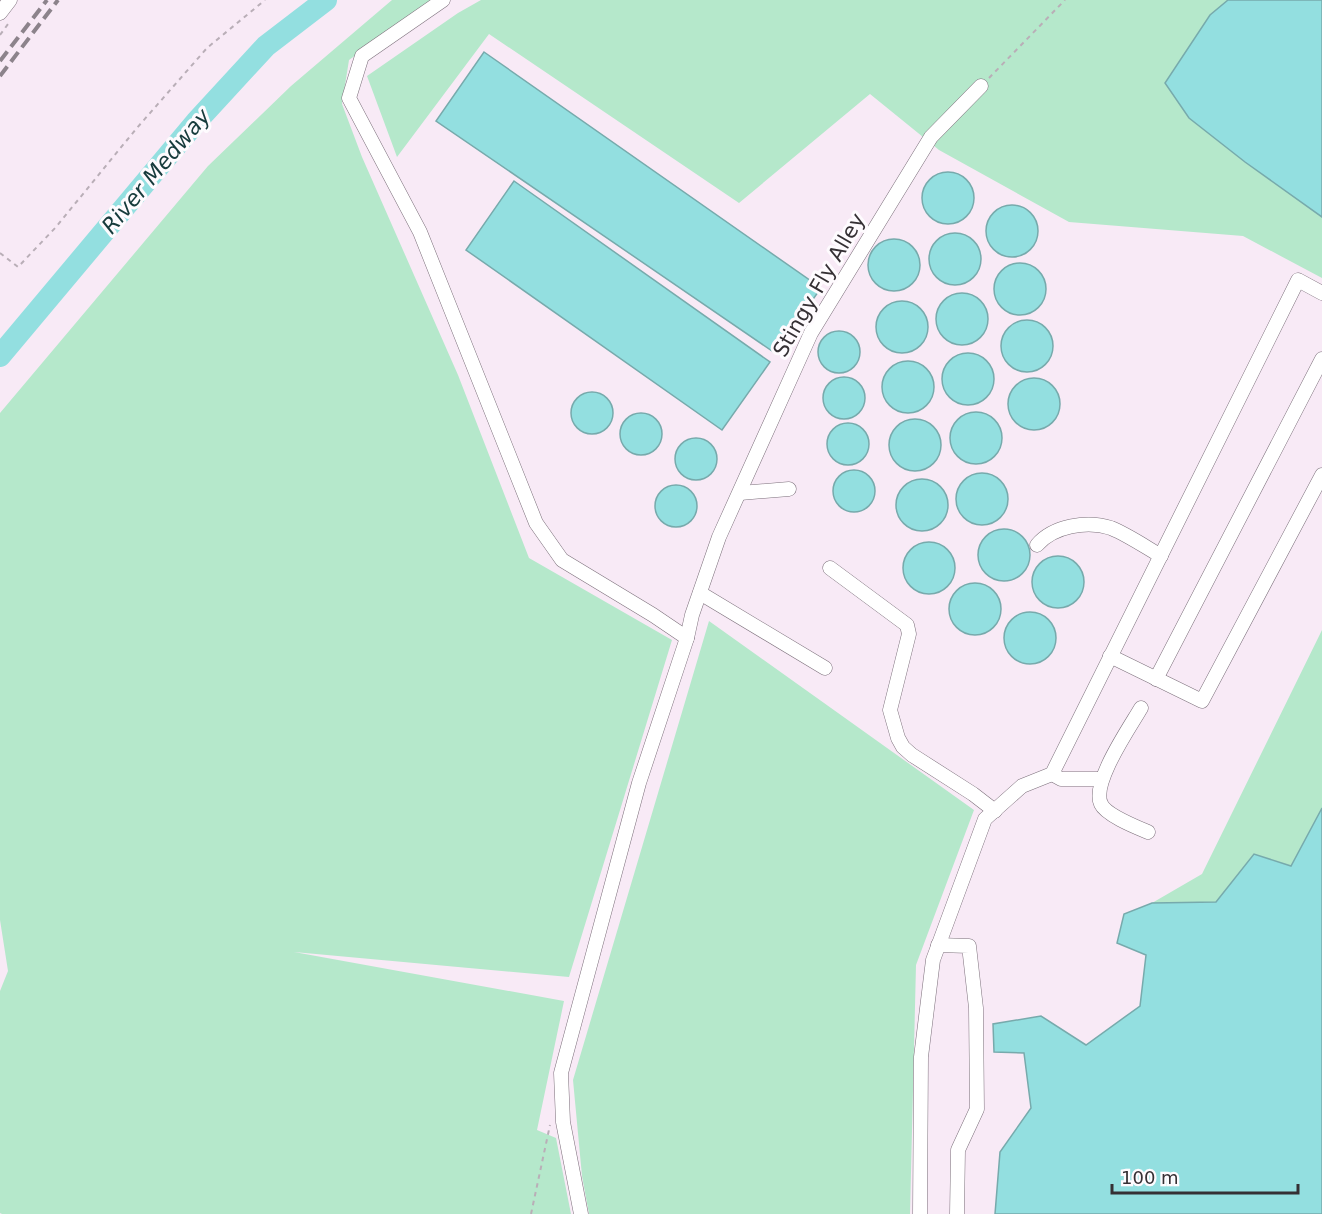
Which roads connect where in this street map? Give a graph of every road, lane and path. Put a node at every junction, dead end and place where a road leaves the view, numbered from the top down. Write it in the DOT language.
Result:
graph roads {
  1 [pos="10,0"];
  2 [pos="265,0"];
  3 [pos="443,0"];
  4 [pos="1065,0"];
  5 [pos="0,13"];
  6 [pos="981,87"];
  7 [pos="0,253"];
  8 [pos="1322,293"];
  9 [pos="1322,359"];
  10 [pos="1322,475"];
  11 [pos="789,489"];
  12 [pos="740,493"];
  13 [pos="1036,545"];
  14 [pos="1161,555"];
  15 [pos="830,568"];
  16 [pos="700,593"];
  17 [pos="687,638"];
  18 [pos="1110,656"];
  19 [pos="825,668"];
  20 [pos="1156,679"];
  21 [pos="1141,708"];
  22 [pos="1052,774"];
  23 [pos="1102,779"];
  24 [pos="995,811"];
  25 [pos="1148,832"];
  26 [pos="938,945"];
  27 [pos="552,1116"];
  28 [pos="531,1214"];
  29 [pos="581,1214"];
  30 [pos="920,1214"];
  31 [pos="957,1214"];
  1 -- 5 [label="lane"];
  2 -- 7 [label="path"];
  3 -- 17 [label="lane"];
  4 -- 6 [label="path"];
  6 -- 12 [label="lane, Stingy Fly Alley"];
  8 -- 14 [label="lane"];
  9 -- 20 [label="lane"];
  10 -- 20 [label="lane"];
  11 -- 12 [label="lane"];
  12 -- 16 [label="lane, Stingy Fly Alley"];
  13 -- 14 [label="lane"];
  14 -- 18 [label="lane"];
  15 -- 24 [label="lane"];
  16 -- 17 [label="lane, Stingy Fly Alley"];
  16 -- 19 [label="lane"];
  17 -- 29 [label="lane, Stingy Fly Alley"];
  18 -- 20 [label="lane"];
  18 -- 22 [label="lane"];
  21 -- 23 [label="lane"];
  22 -- 23 [label="lane"];
  22 -- 24 [label="lane"];
  23 -- 25 [label="lane"];
  24 -- 26 [label="lane"];
  26 -- 30 [label="lane"];
  26 -- 31 [label="lane"];
  27 -- 28 [label="path"];
}
